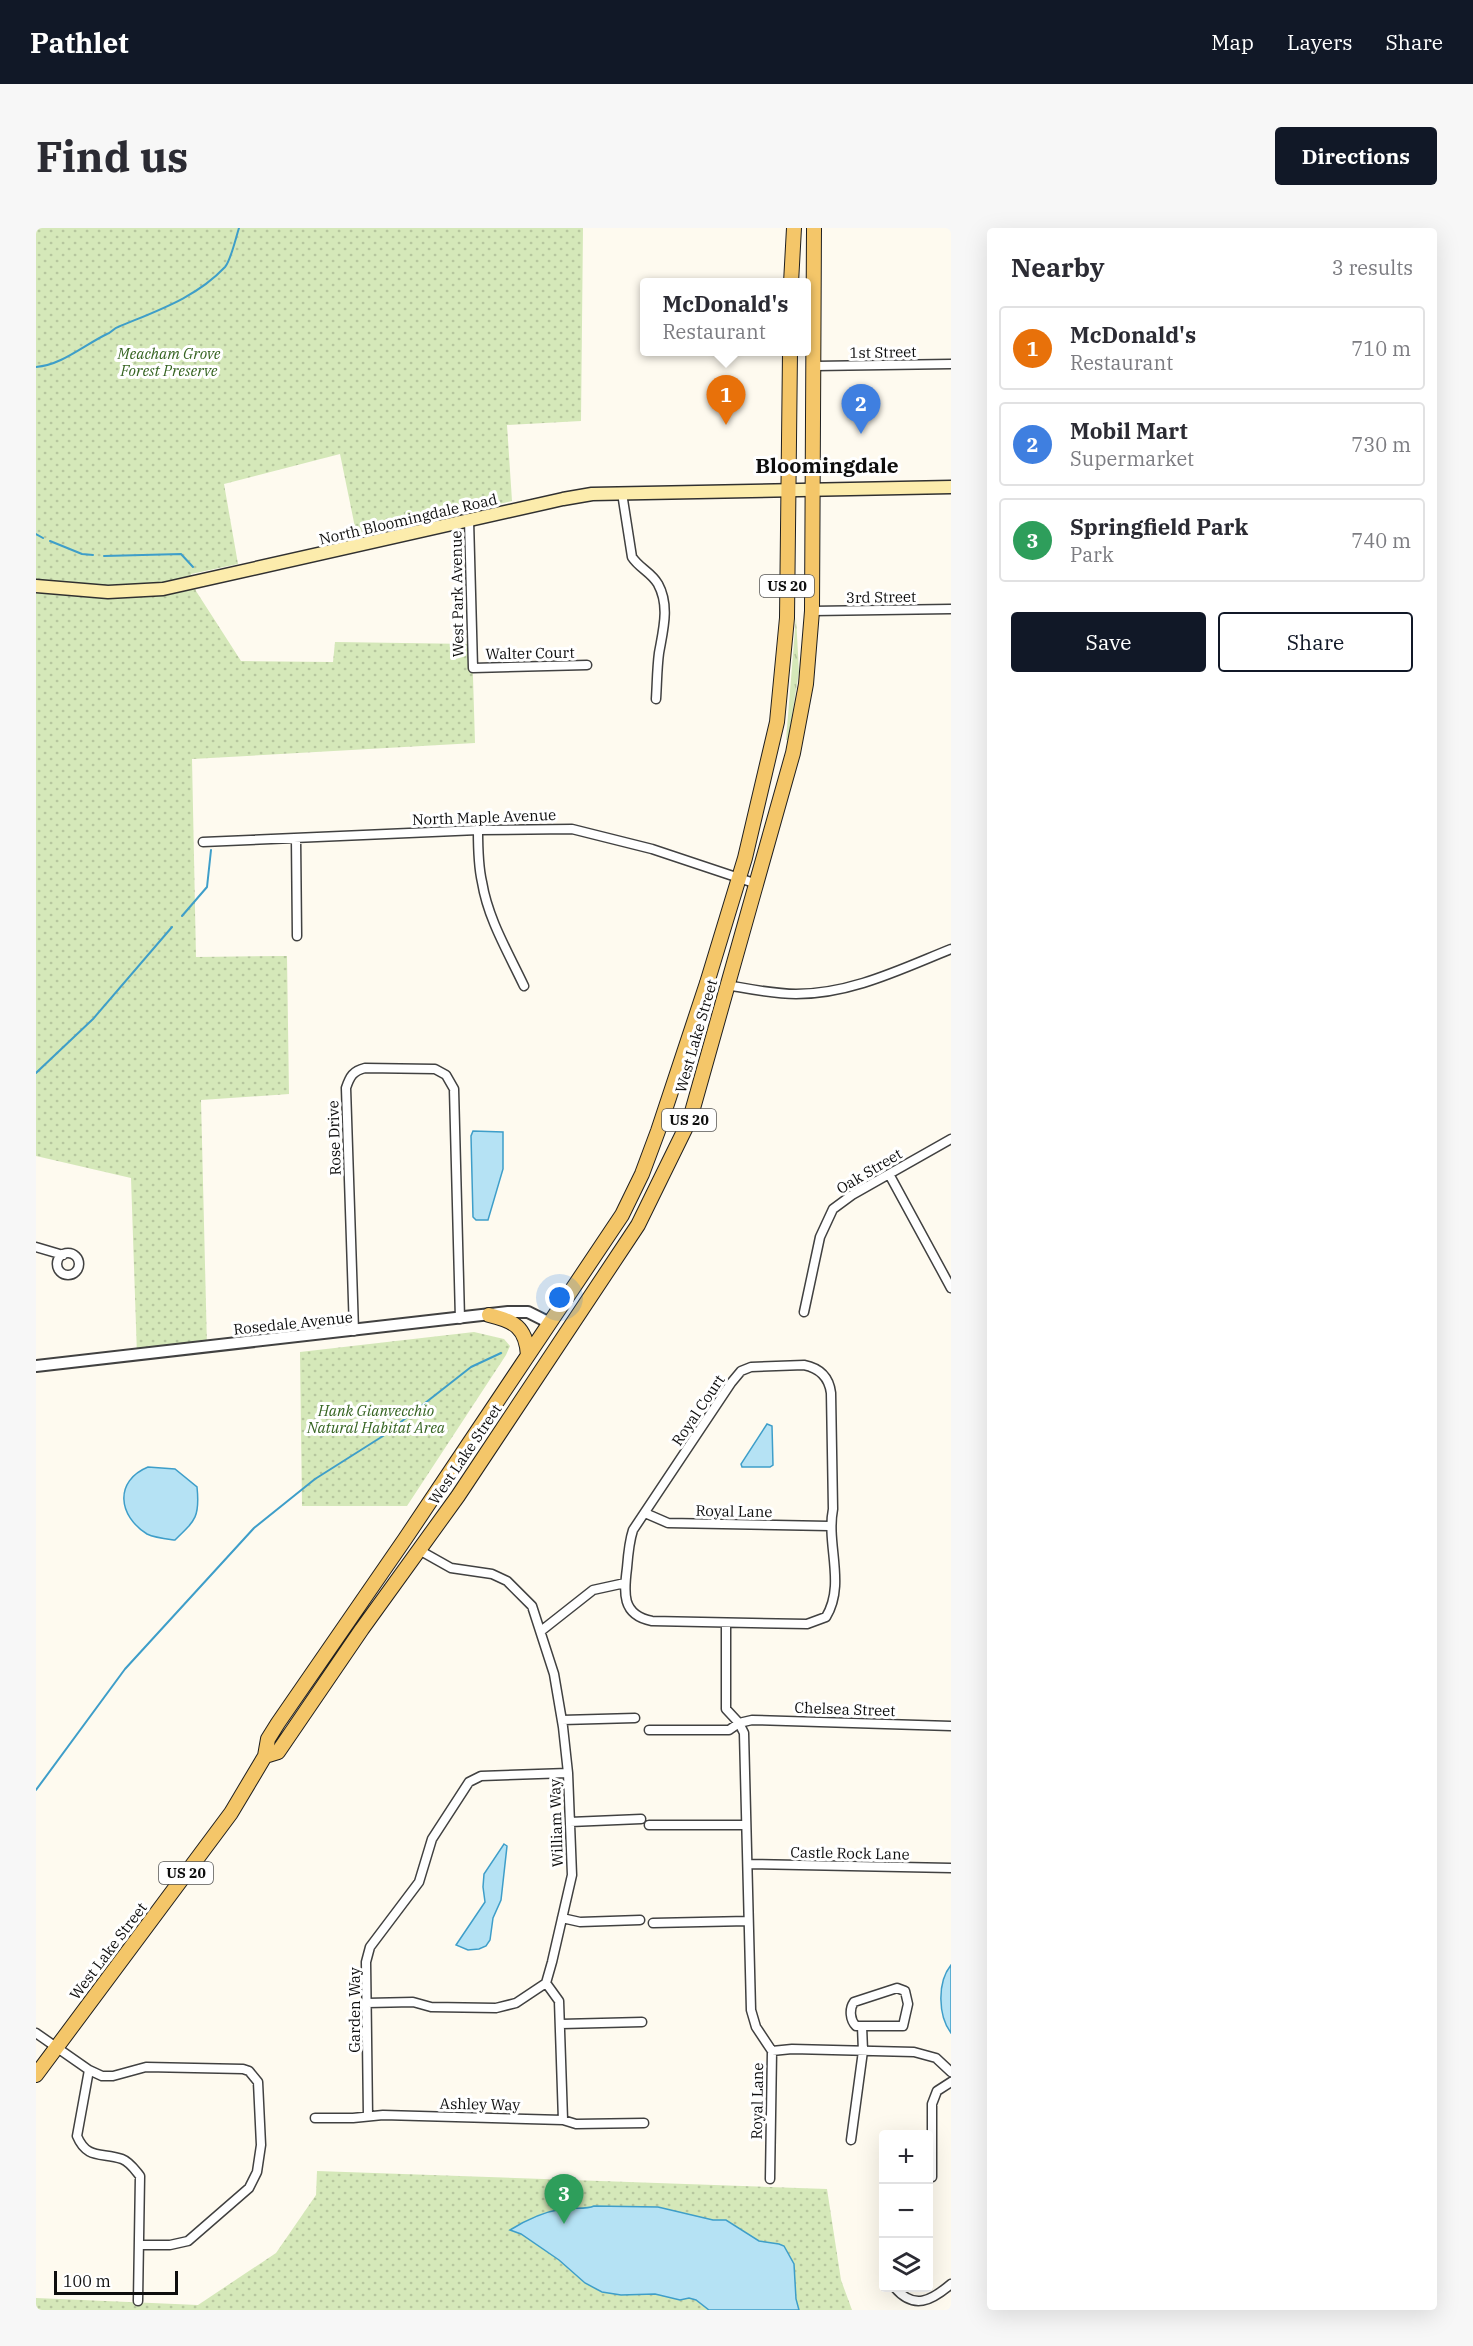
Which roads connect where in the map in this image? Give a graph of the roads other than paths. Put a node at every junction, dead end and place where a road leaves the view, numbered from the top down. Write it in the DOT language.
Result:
graph roads {
  1 [pos="794,228"];
  2 [pos="814,228"];
  3 [pos="791,278"];
  4 [pos="790,356"];
  5 [pos="951,364"];
  6 [pos="815,366"];
  7 [pos="951,487"];
  8 [pos="789,490"];
  9 [pos="813,490"];
  10 [pos="622,493"];
  11 [pos="469,520"];
  12 [pos="36,586"];
  13 [pos="951,609"];
  14 [pos="812,611"];
  15 [pos="587,665"];
  16 [pos="473,668"];
  17 [pos="656,699"];
  18 [pos="478,830"];
  19 [pos="296,838"];
  20 [pos="203,842"];
  21 [pos="740,878"];
  22 [pos="757,884"];
  23 [pos="297,936"];
  24 [pos="951,949"];
  25 [pos="727,985"];
  26 [pos="524,986"];
  27 [pos="951,1139"];
  28 [pos="889,1174"];
  29 [pos="36,1247"];
  30 [pos="63,1255"];
  31 [pos="951,1288"];
  32 [pos="804,1312"];
  33 [pos="489,1315"];
  34 [pos="460,1319"];
  35 [pos="550,1323"];
  36 [pos="354,1331"];
  37 [pos="565,1332"];
  38 [pos="528,1355"];
  39 [pos="36,1366"];
  40 [pos="645,1514"];
  41 [pos="830,1526"];
  42 [pos="419,1550"];
  43 [pos="625,1583"];
  44 [pos="726,1623"];
  45 [pos="540,1631"];
  46 [pos="635,1718"];
  47 [pos="562,1720"];
  48 [pos="739,1724"];
  49 [pos="951,1726"];
  50 [pos="649,1730"];
  51 [pos="265,1756"];
  52 [pos="568,1773"];
  53 [pos="641,1819"];
  54 [pos="570,1822"];
  55 [pos="649,1825"];
  56 [pos="746,1825"];
  57 [pos="748,1864"];
  58 [pos="951,1868"];
  59 [pos="562,1918"];
  60 [pos="640,1920"];
  61 [pos="748,1921"];
  62 [pos="653,1923"];
  63 [pos="546,1983"];
  64 [pos="367,2003"];
  65 [pos="642,2022"];
  66 [pos="561,2024"];
  67 [pos="862,2026"];
  68 [pos="36,2033"];
  69 [pos="56,2048"];
  70 [pos="772,2051"];
  71 [pos="863,2051"];
  72 [pos="89,2070"];
  73 [pos="951,2073"];
  74 [pos="36,2074"];
  75 [pos="951,2082"];
  76 [pos="368,2116"];
  77 [pos="315,2118"];
  78 [pos="563,2120"];
  79 [pos="644,2123"];
  80 [pos="932,2130"];
  81 [pos="851,2140"];
  82 [pos="770,2179"];
  83 [pos="139,2245"];
  84 [pos="951,2284"];
  85 [pos="898,2292"];
  86 [pos="138,2301"];
  1 -- 3 [label="main road"];
  2 -- 6 [label="main road, US 20"];
  4 -- 8 [label="main road, US 20"];
  5 -- 6 [label="street, 1st Street"];
  6 -- 9 [label="main road, US 20"];
  7 -- 9 [label="main road, North Bloomingdale Road"];
  8 -- 9 [label="main road, North Bloomingdale Road"];
  8 -- 10 [label="main road, North Bloomingdale Road"];
  8 -- 21 [label="main road, West Lake Street / US 20"];
  9 -- 14 [label="main road, West Lake Street / US 20"];
  10 -- 11 [label="main road, North Bloomingdale Road"];
  10 -- 17 [label="street"];
  11 -- 12 [label="main road, North Bloomingdale Road"];
  11 -- 16 [label="street, West Park Avenue"];
  13 -- 14 [label="street, 3rd Street"];
  14 -- 22 [label="main road, West Lake Street / US 20"];
  15 -- 16 [label="street, Walter Court"];
  18 -- 19 [label="street, North Maple Avenue"];
  18 -- 21 [label="street, North Maple Avenue"];
  18 -- 26 [label="street"];
  19 -- 20 [label="street, North Maple Avenue"];
  19 -- 23 [label="street"];
  21 -- 22 [label="street, North Maple Avenue"];
  21 -- 35 [label="main road, West Lake Street / US 20"];
  22 -- 25 [label="main road, West Lake Street / US 20"];
  24 -- 25 [label="street"];
  25 -- 37 [label="main road, West Lake Street / US 20"];
  27 -- 28 [label="street, Oak Street"];
  28 -- 31 [label="street"];
  28 -- 32 [label="street, Oak Street"];
  29 -- 30 [label="street"];
  33 -- 34 [label="street, Rosedale Avenue"];
  33 -- 35 [label="street, Rosedale Avenue"];
  33 -- 38 [label="main road"];
  34 -- 36 [label="street, Rosedale Avenue"];
  34 -- 36 [label="street, Rose Drive"];
  35 -- 37 [label="main road"];
  35 -- 38 [label="main road, West Lake Street / US 20"];
  36 -- 39 [label="street, Rosedale Avenue"];
  37 -- 42 [label="main road, West Lake Street / US 20"];
  38 -- 51 [label="main road, West Lake Street / US 20"];
  40 -- 41 [label="street, Royal Lane"];
  40 -- 41 [label="street, Royal Court"];
  40 -- 43 [label="street"];
  41 -- 44 [label="street"];
  42 -- 45 [label="street, William Way"];
  42 -- 51 [label="main road, West Lake Street / US 20"];
  43 -- 44 [label="street"];
  43 -- 45 [label="street"];
  44 -- 48 [label="street, Royal Lane"];
  45 -- 47 [label="street, William Way"];
  46 -- 47 [label="street"];
  47 -- 52 [label="street, William Way"];
  48 -- 49 [label="street, Chelsea Street"];
  48 -- 50 [label="street"];
  48 -- 56 [label="street, Royal Lane"];
  51 -- 69 [label="main road, West Lake Street / US 20"];
  52 -- 54 [label="street, William Way"];
  52 -- 64 [label="street, Garden Way"];
  53 -- 54 [label="street"];
  54 -- 59 [label="street, William Way"];
  55 -- 56 [label="street"];
  56 -- 57 [label="street, Royal Lane"];
  57 -- 58 [label="street, Castle Rock Lane"];
  57 -- 61 [label="street, Royal Lane"];
  59 -- 60 [label="street"];
  59 -- 63 [label="street, William Way"];
  61 -- 62 [label="street"];
  61 -- 70 [label="street, Royal Lane"];
  63 -- 64 [label="street"];
  63 -- 66 [label="street"];
  64 -- 76 [label="street, Garden Way"];
  65 -- 66 [label="street"];
  66 -- 78 [label="street"];
  67 -- 67 [label="street"];
  67 -- 71 [label="street"];
  68 -- 69 [label="street"];
  69 -- 72 [label="street"];
  69 -- 74 [label="main road, West Lake Street / US 20"];
  70 -- 71 [label="street"];
  70 -- 82 [label="street, Royal Lane"];
  71 -- 73 [label="street"];
  71 -- 81 [label="street"];
  72 -- 83 [label="street"];
  72 -- 83 [label="street"];
  75 -- 80 [label="street"];
  76 -- 77 [label="street, Ashley Way"];
  76 -- 78 [label="street, Ashley Way"];
  78 -- 79 [label="street, Ashley Way"];
  83 -- 86 [label="street"];
  84 -- 85 [label="street"];
}
